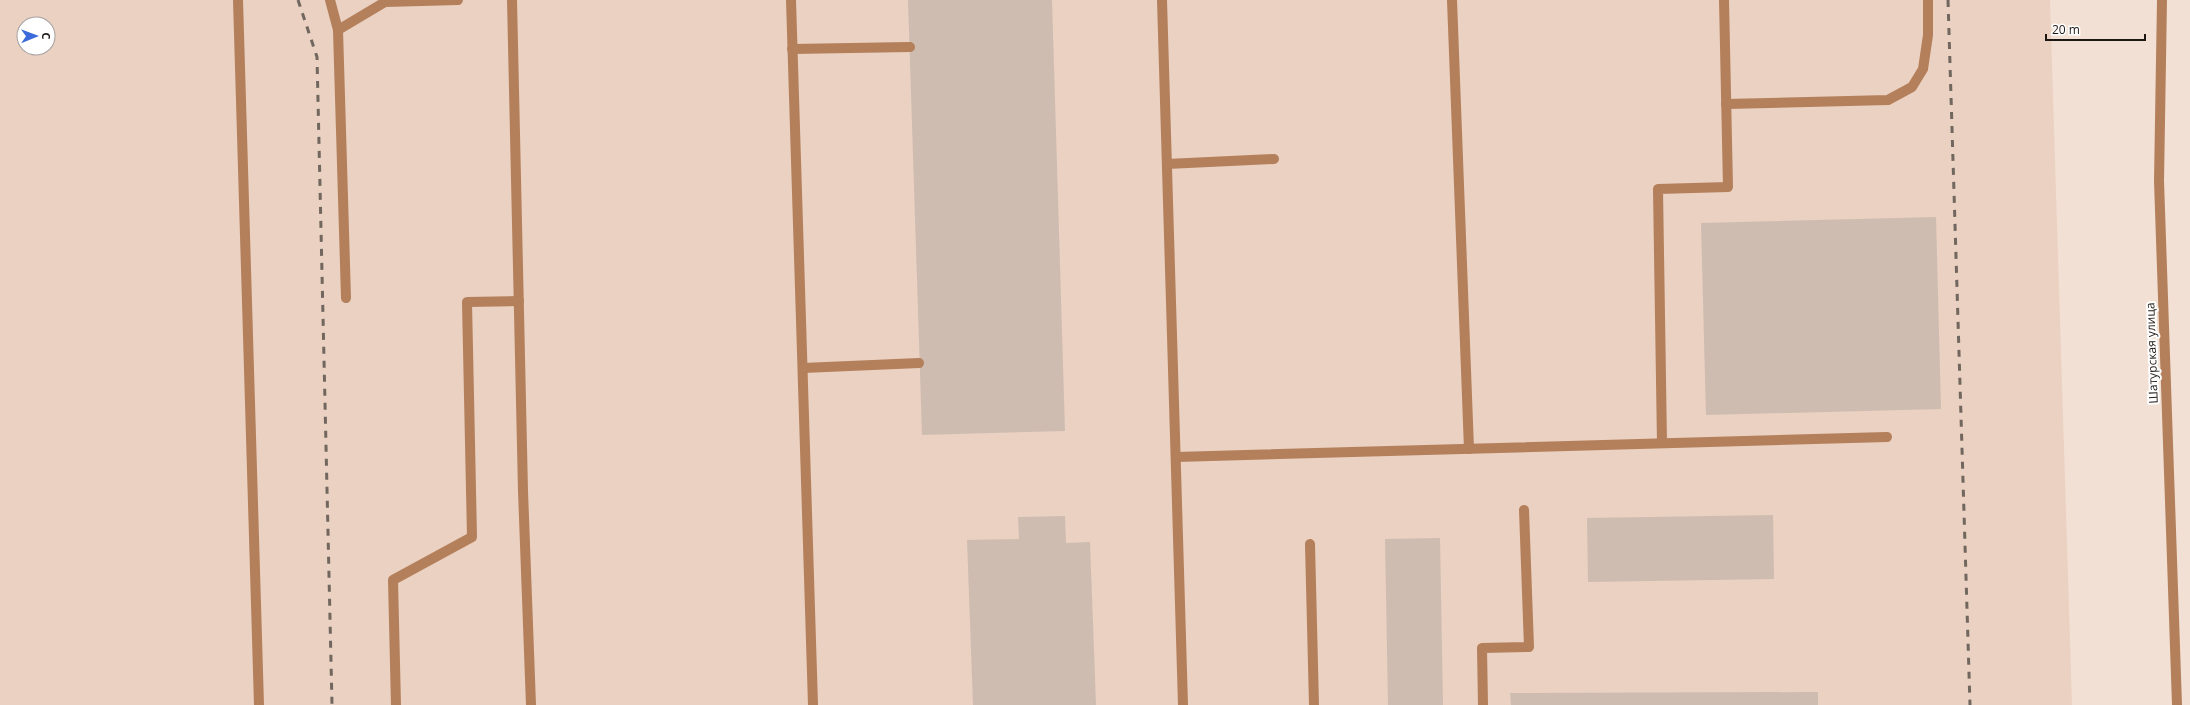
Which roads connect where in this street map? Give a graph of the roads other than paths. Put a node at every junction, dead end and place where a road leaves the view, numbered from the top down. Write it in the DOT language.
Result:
graph roads {
  1 [pos="238,0"];
  2 [pos="330,0"];
  3 [pos="425,0"];
  4 [pos="458,0"];
  5 [pos="512,0"];
  6 [pos="791,0"];
  7 [pos="1162,0"];
  8 [pos="1452,0"];
  9 [pos="1724,0"];
  10 [pos="1928,0"];
  11 [pos="2162,0"];
  12 [pos="338,30"];
  13 [pos="910,47"];
  14 [pos="792,49"];
  15 [pos="1726,104"];
  16 [pos="1274,160"];
  17 [pos="1167,164"];
  18 [pos="346,298"];
  19 [pos="519,301"];
  20 [pos="919,363"];
  21 [pos="804,368"];
  22 [pos="1887,437"];
  23 [pos="1662,443"];
  24 [pos="1469,448"];
  25 [pos="1176,457"];
  26 [pos="1524,510"];
  27 [pos="1310,544"];
  28 [pos="259,705"];
  29 [pos="396,705"];
  30 [pos="531,705"];
  31 [pos="813,705"];
  32 [pos="1183,705"];
  33 [pos="1314,705"];
  34 [pos="1483,705"];
  35 [pos="2177,705"];
  1 -- 28 [label="street"];
  2 -- 12 [label="street"];
  3 -- 4 [label="street"];
  3 -- 12 [label="street"];
  5 -- 19 [label="street"];
  6 -- 14 [label="street"];
  7 -- 17 [label="street"];
  8 -- 24 [label="street"];
  9 -- 15 [label="street"];
  10 -- 15 [label="street"];
  11 -- 35 [label="street, Шатурская улица"];
  12 -- 18 [label="street"];
  13 -- 14 [label="street"];
  14 -- 21 [label="street"];
  15 -- 23 [label="street"];
  16 -- 17 [label="street"];
  17 -- 25 [label="street"];
  19 -- 29 [label="street"];
  19 -- 30 [label="street"];
  20 -- 21 [label="street"];
  21 -- 31 [label="street"];
  22 -- 23 [label="street"];
  23 -- 24 [label="street"];
  24 -- 25 [label="street"];
  25 -- 32 [label="street"];
  26 -- 34 [label="street"];
  27 -- 33 [label="street"];
}
